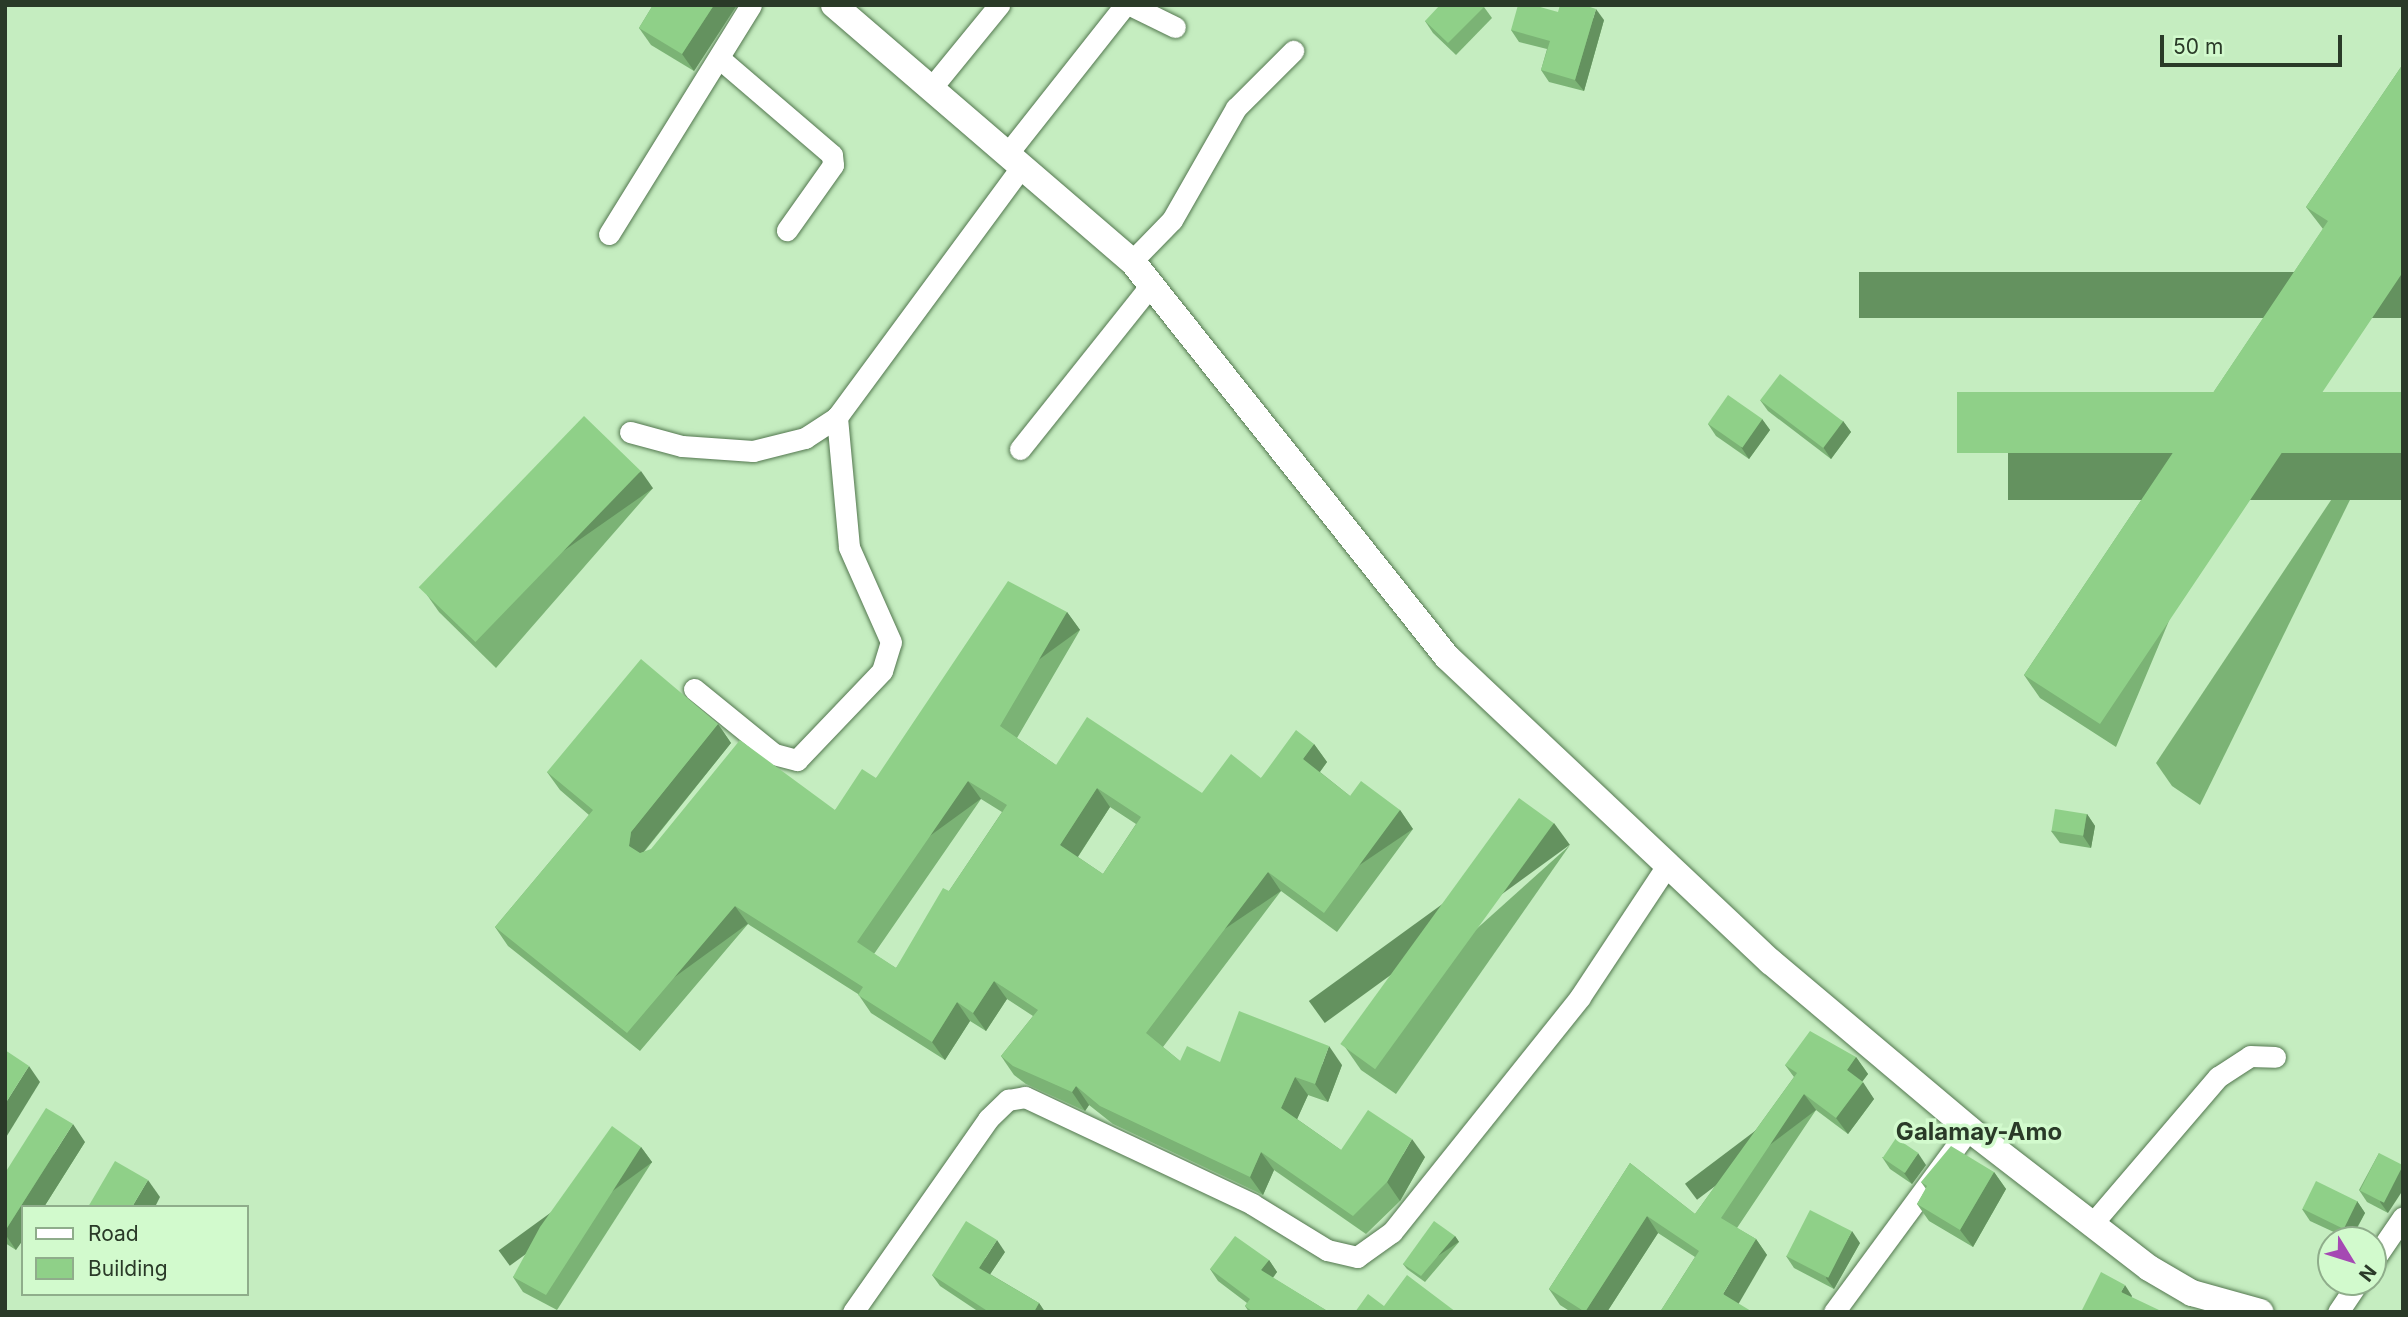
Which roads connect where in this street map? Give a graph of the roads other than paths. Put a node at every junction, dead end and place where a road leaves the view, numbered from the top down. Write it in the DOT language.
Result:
graph roads {
  1 [pos="751,5"];
  2 [pos="834,5"];
  3 [pos="999,5"];
  4 [pos="1127,5"];
  5 [pos="1175,27"];
  6 [pos="1293,51"];
  7 [pos="719,58"];
  8 [pos="932,87"];
  9 [pos="1015,160"];
  10 [pos="787,230"];
  11 [pos="609,234"];
  12 [pos="1132,261"];
  13 [pos="1151,285"];
  14 [pos="837,417"];
  15 [pos="630,432"];
  16 [pos="1020,449"];
  17 [pos="694,689"];
  18 [pos="753,737"];
  19 [pos="737,758"];
  20 [pos="1668,864"];
  21 [pos="2275,1057"];
  22 [pos="1969,1129"];
  23 [pos="2403,1217"];
  24 [pos="2092,1224"];
  25 [pos="2387,1240"];
  26 [pos="2349,1296"];
  27 [pos="853,1312"];
  28 [pos="1834,1312"];
  29 [pos="2260,1312"];
  30 [pos="2338,1312"];
  1 -- 7 [label="street"];
  2 -- 8 [label="street"];
  3 -- 8 [label="street"];
  4 -- 5 [label="street"];
  4 -- 9 [label="street"];
  6 -- 12 [label="street"];
  7 -- 10 [label="street"];
  7 -- 11 [label="street"];
  8 -- 9 [label="street"];
  9 -- 12 [label="street"];
  9 -- 14 [label="street"];
  12 -- 13 [label="street"];
  13 -- 16 [label="street"];
  13 -- 20 [label="street"];
  14 -- 15 [label="street"];
  14 -- 18 [label="street"];
  17 -- 18 [label="street"];
  18 -- 19 [label="street"];
  20 -- 22 [label="street"];
  20 -- 27 [label="street"];
  21 -- 24 [label="street"];
  22 -- 24 [label="street"];
  22 -- 28 [label="street"];
  23 -- 25 [label="street"];
  24 -- 29 [label="street"];
  26 -- 30 [label="street"];
}
